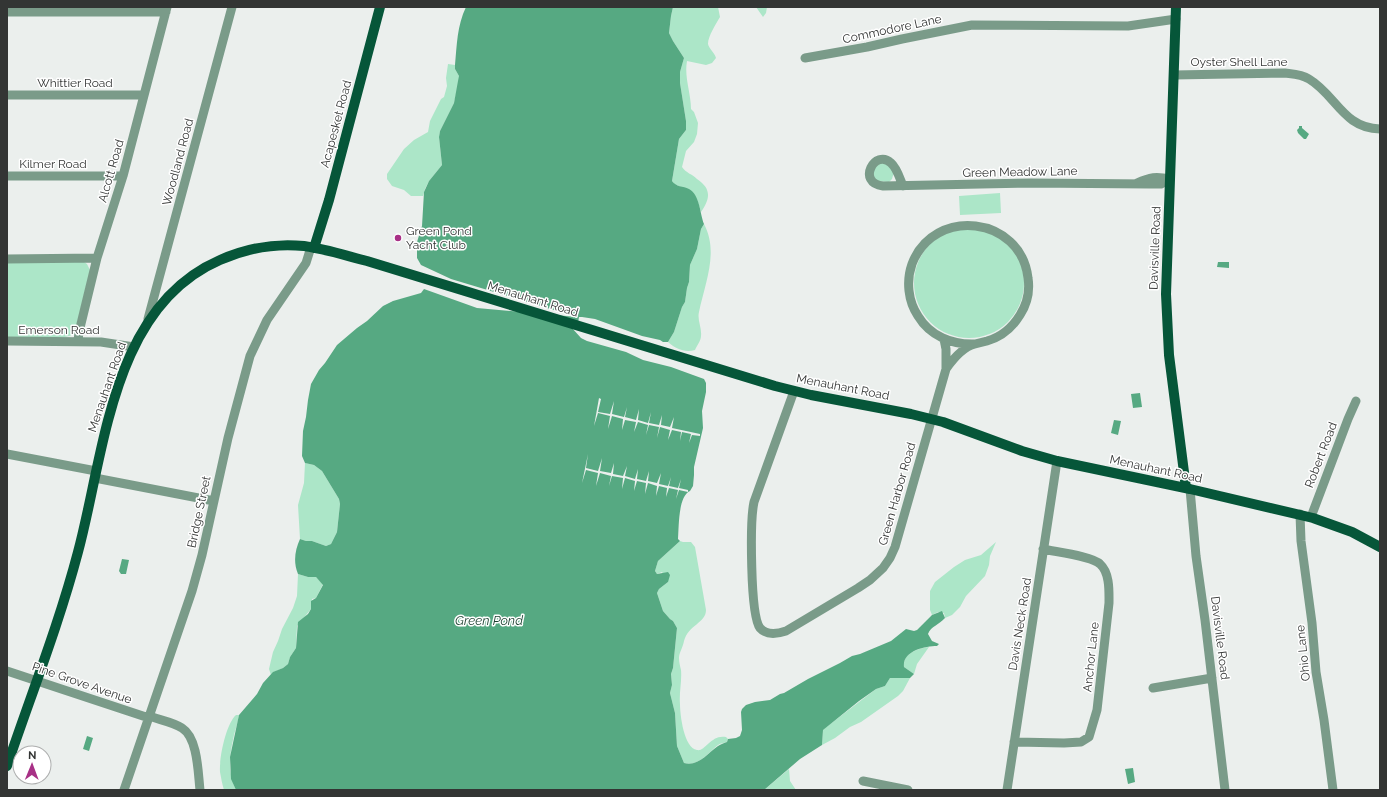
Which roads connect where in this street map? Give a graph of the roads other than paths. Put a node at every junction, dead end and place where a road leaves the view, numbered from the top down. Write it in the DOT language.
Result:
graph roads {
  1 [pos="232,7"];
  2 [pos="380,7"];
  3 [pos="1176,7"];
  4 [pos="166,10"];
  5 [pos="7,12"];
  6 [pos="1176,19"];
  7 [pos="805,58"];
  8 [pos="1174,75"];
  9 [pos="7,95"];
  10 [pos="144,95"];
  11 [pos="1380,129"];
  12 [pos="7,176"];
  13 [pos="123,176"];
  14 [pos="1170,179"];
  15 [pos="903,186"];
  16 [pos="313,248"];
  17 [pos="98,258"];
  18 [pos="7,259"];
  19 [pos="148,323"];
  20 [pos="944,339"];
  21 [pos="78,341"];
  22 [pos="7,342"];
  23 [pos="975,344"];
  24 [pos="134,347"];
  25 [pos="946,369"];
  26 [pos="794,391"];
  27 [pos="1356,401"];
  28 [pos="932,419"];
  29 [pos="7,454"];
  30 [pos="1057,461"];
  31 [pos="95,474"];
  32 [pos="1188,489"];
  33 [pos="214,501"];
  34 [pos="1300,514"];
  35 [pos="1311,517"];
  36 [pos="1380,547"];
  37 [pos="1043,549"];
  38 [pos="7,671"];
  39 [pos="1212,678"];
  40 [pos="37,680"];
  41 [pos="1153,688"];
  42 [pos="149,717"];
  43 [pos="1014,742"];
  44 [pos="7,766"];
  45 [pos="863,781"];
  46 [pos="124,790"];
  47 [pos="200,790"];
  48 [pos="908,790"];
  49 [pos="1007,790"];
  50 [pos="1225,790"];
  51 [pos="1333,790"];
  1 -- 19 [label="street, Woodland Road"];
  2 -- 16 [label="main road, Acapesket Road"];
  3 -- 6 [label="main road, Davisville Road"];
  4 -- 5 [label="street"];
  4 -- 10 [label="street, Alcott Road"];
  6 -- 7 [label="street, Commodore Lane"];
  6 -- 8 [label="main road, Davisville Road"];
  8 -- 11 [label="street, Oyster Shell Lane"];
  8 -- 14 [label="main road, Davisville Road"];
  9 -- 10 [label="street, Whittier Road"];
  10 -- 13 [label="street, Alcott Road"];
  12 -- 13 [label="street, Kilmer Road"];
  13 -- 17 [label="street, Alcott Road"];
  14 -- 15 [label="street, Green Meadow Lane"];
  14 -- 32 [label="main road, Davisville Road"];
  16 -- 19 [label="main road, Menauhant Road"];
  16 -- 26 [label="main road, Menauhant Road"];
  16 -- 33 [label="street, Bridge Street"];
  17 -- 18 [label="street"];
  17 -- 21 [label="street, Alcott Road"];
  19 -- 24 [label="main road, Menauhant Road"];
  20 -- 23 [label="street"];
  20 -- 23 [label="street"];
  20 -- 25 [label="street"];
  21 -- 22 [label="street, Emerson Road"];
  21 -- 24 [label="street, Emerson Road"];
  23 -- 25 [label="street"];
  24 -- 31 [label="main road, Menauhant Road"];
  25 -- 28 [label="street"];
  26 -- 28 [label="main road, Menauhant Road"];
  26 -- 28 [label="street, Green Harbor Road"];
  27 -- 35 [label="street, Robert Road"];
  28 -- 30 [label="main road, Menauhant Road"];
  29 -- 31 [label="street"];
  30 -- 32 [label="main road, Menauhant Road"];
  30 -- 37 [label="street, Davis Neck Road"];
  31 -- 33 [label="street"];
  31 -- 40 [label="main road, Menauhant Road"];
  32 -- 34 [label="main road, Menauhant Road"];
  32 -- 39 [label="street, Davisville Road"];
  33 -- 42 [label="street, Bridge Street"];
  34 -- 35 [label="main road, Menauhant Road"];
  34 -- 51 [label="street, Ohio Lane"];
  35 -- 36 [label="main road, Menauhant Road"];
  37 -- 43 [label="street, Davis Neck Road"];
  37 -- 43 [label="street, Anchor Lane"];
  38 -- 40 [label="street, Pine Grove Avenue"];
  39 -- 41 [label="street"];
  39 -- 50 [label="street, Davisville Road"];
  40 -- 42 [label="street, Pine Grove Avenue"];
  40 -- 44 [label="main road, Menauhant Road"];
  42 -- 46 [label="street, Bridge Street"];
  42 -- 47 [label="street, Pine Grove Avenue"];
  43 -- 49 [label="street, Davis Neck Road"];
  45 -- 48 [label="street"];
}
